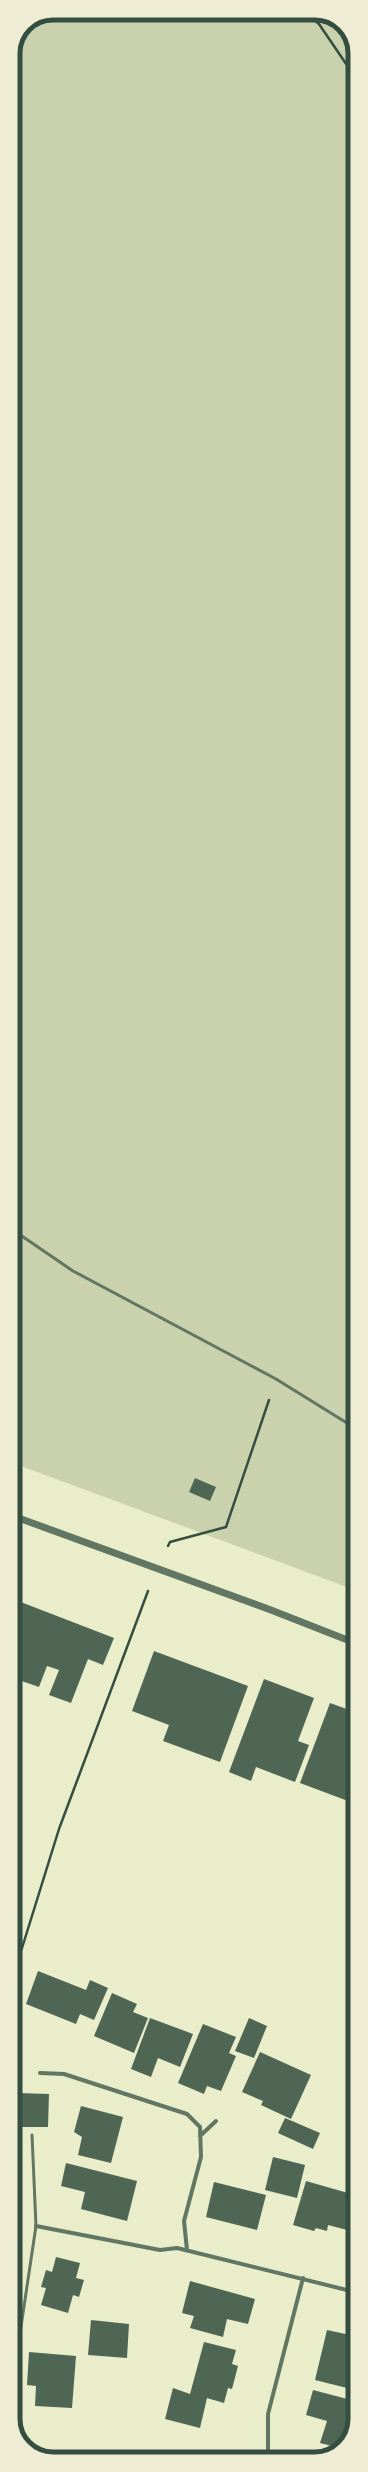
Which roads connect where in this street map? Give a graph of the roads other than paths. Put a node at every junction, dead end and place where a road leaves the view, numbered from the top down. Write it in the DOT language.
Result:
graph roads {
  1 [pos="20,1235"];
  2 [pos="348,1424"];
  3 [pos="20,1519"];
  4 [pos="348,1640"];
  5 [pos="40,2073"];
  6 [pos="216,2121"];
  7 [pos="32,2135"];
  8 [pos="200,2136"];
  9 [pos="36,2226"];
  10 [pos="187,2250"];
  11 [pos="302,2278"];
  12 [pos="348,2290"];
  13 [pos="20,2333"];
  14 [pos="268,2452"];
  1 -- 2 [label="lane"];
  3 -- 4 [label="street"];
  5 -- 8 [label="street"];
  6 -- 8 [label="street"];
  7 -- 9 [label="lane"];
  8 -- 10 [label="street"];
  9 -- 10 [label="street"];
  9 -- 13 [label="lane"];
  10 -- 11 [label="street"];
  11 -- 12 [label="street"];
  11 -- 14 [label="street"];
}
